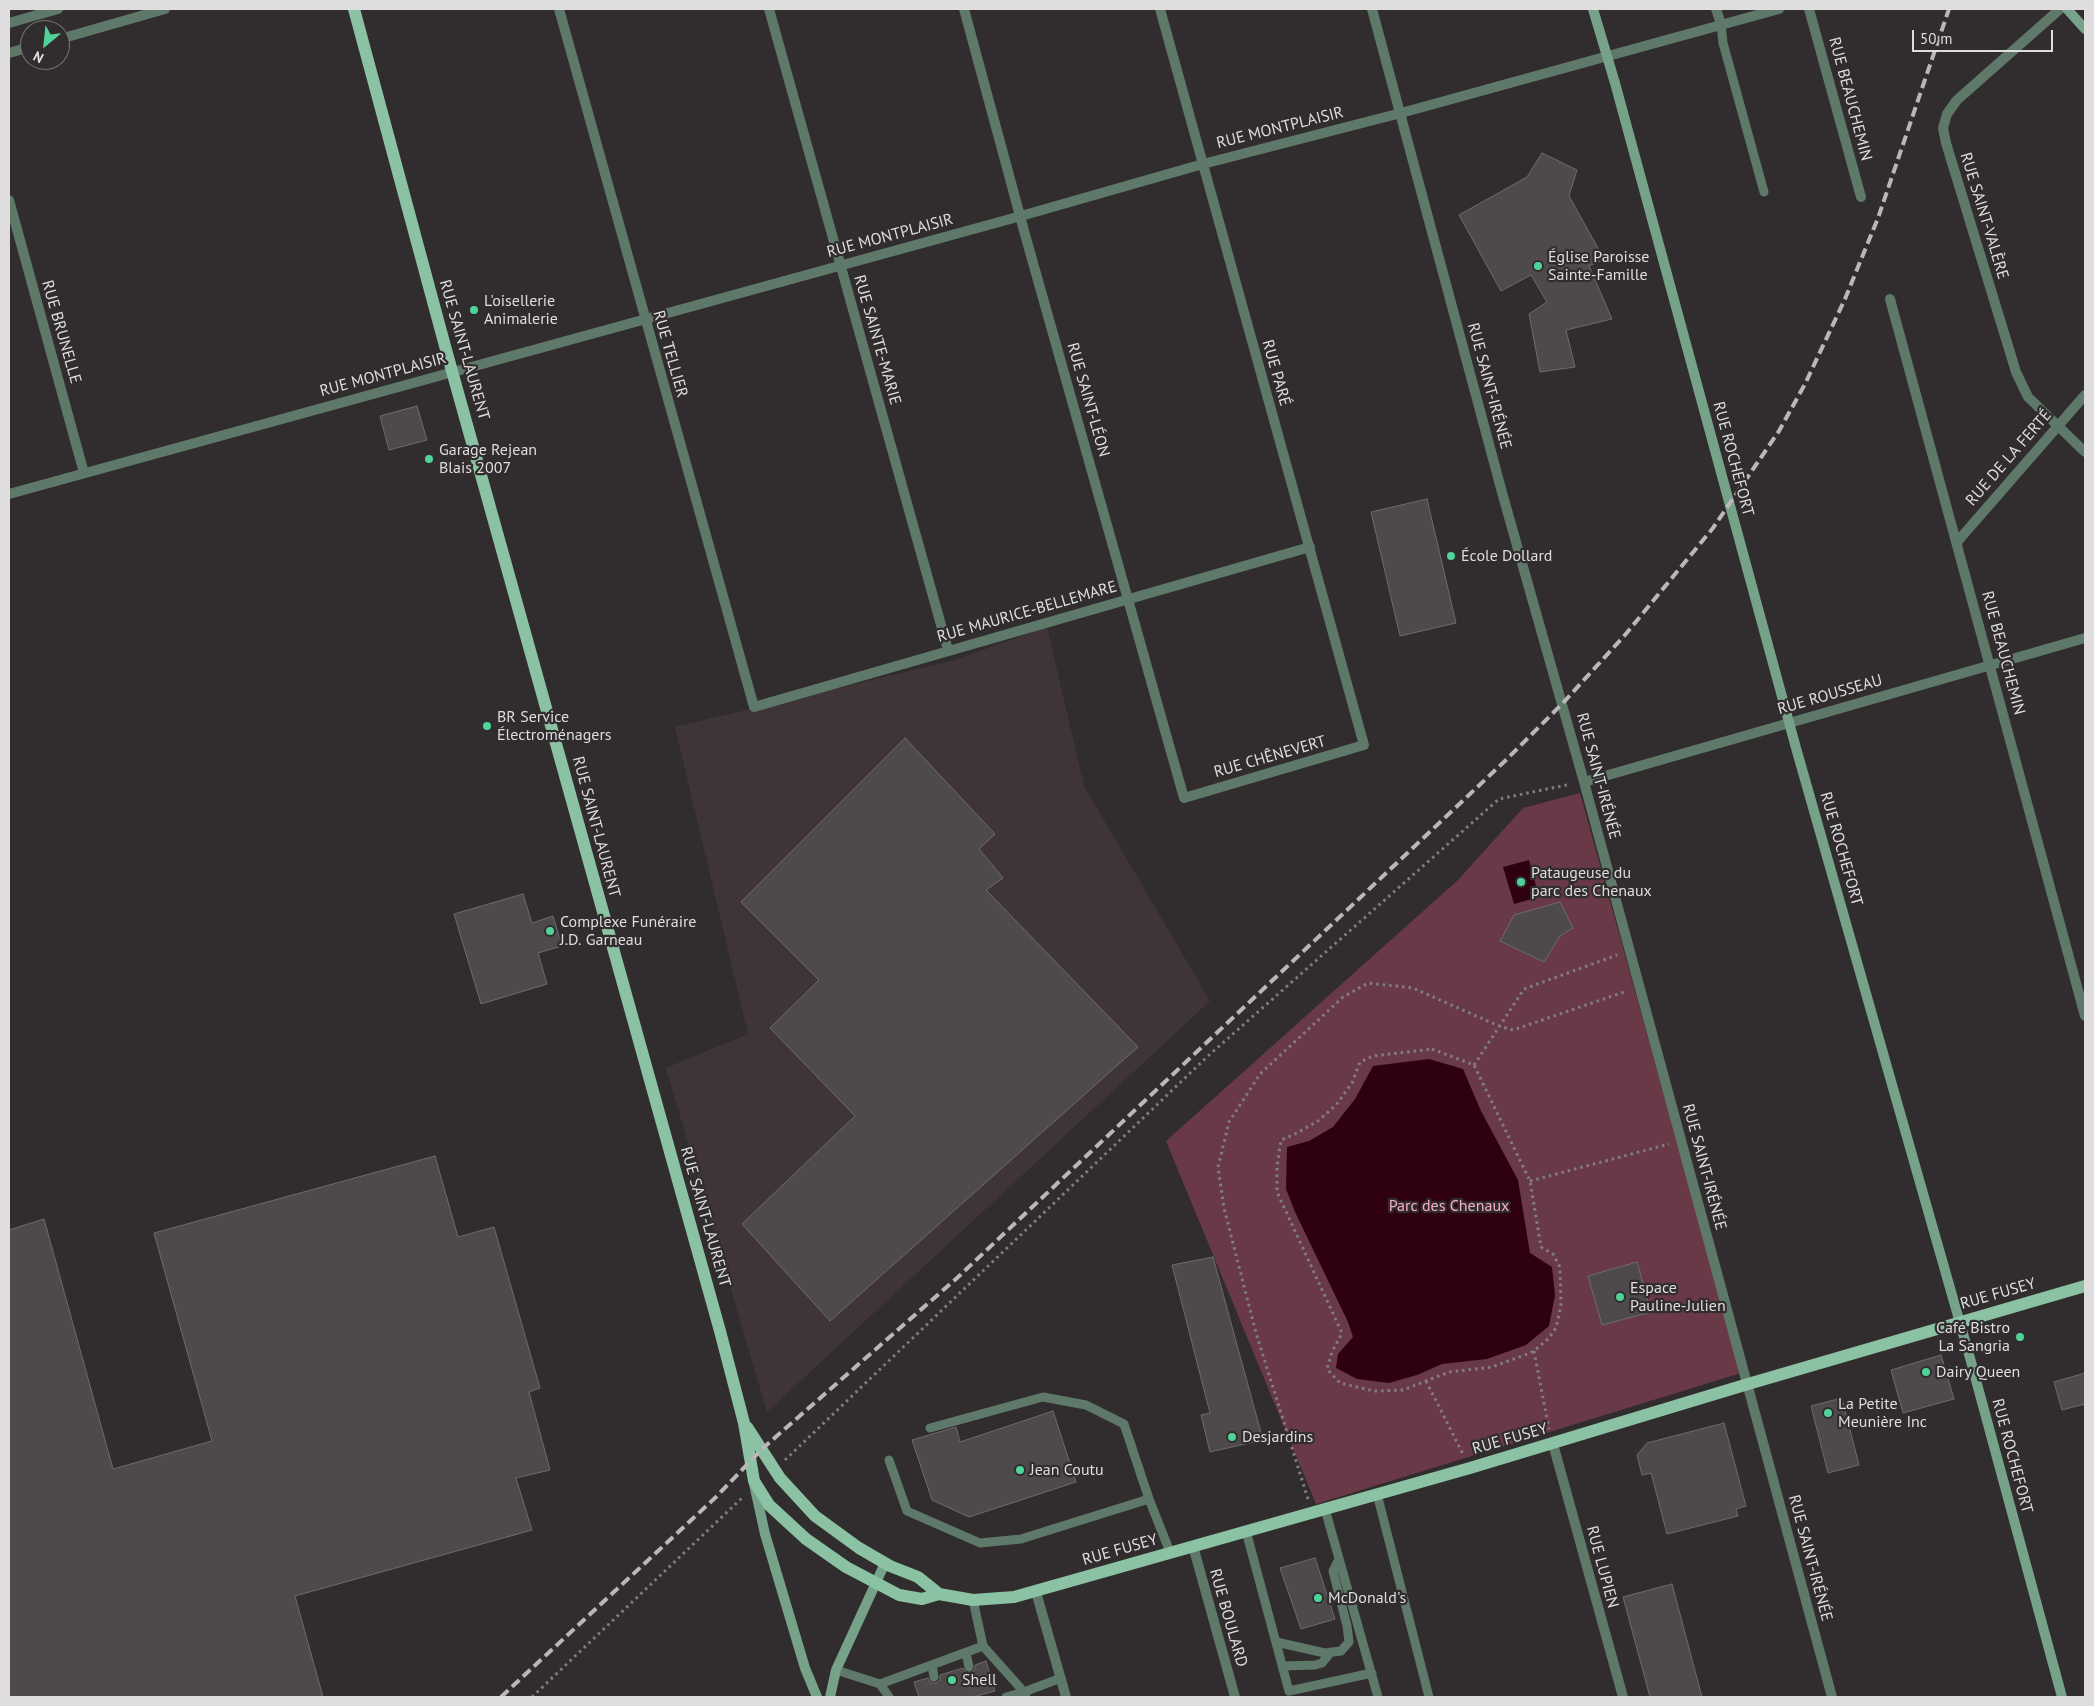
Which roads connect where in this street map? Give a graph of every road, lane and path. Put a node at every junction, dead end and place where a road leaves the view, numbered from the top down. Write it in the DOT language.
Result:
graph roads {
  1 [pos="58,9"];
  2 [pos="159,9"];
  3 [pos="354,9"];
  4 [pos="559,9"];
  5 [pos="769,9"];
  6 [pos="964,9"];
  7 [pos="1160,9"];
  8 [pos="1372,9"];
  9 [pos="1593,9"];
  10 [pos="1716,9"];
  11 [pos="1779,9"];
  12 [pos="1809,9"];
  13 [pos="2060,9"];
  14 [pos="2067,9"];
  15 [pos="9,23"];
  16 [pos="1721,24"];
  17 [pos="2085,29"];
  18 [pos="70,36"];
  19 [pos="1607,56"];
  20 [pos="1401,113"];
  21 [pos="1203,164"];
  22 [pos="1764,192"];
  23 [pos="1861,196"];
  24 [pos="9,200"];
  25 [pos="1021,216"];
  26 [pos="840,266"];
  27 [pos="1890,299"];
  28 [pos="644,319"];
  29 [pos="453,372"];
  30 [pos="2085,395"];
  31 [pos="2057,426"];
  32 [pos="2085,452"];
  33 [pos="84,473"];
  34 [pos="9,494"];
  35 [pos="1957,542"];
  36 [pos="1310,547"];
  37 [pos="1128,599"];
  38 [pos="2085,638"];
  39 [pos="948,650"];
  40 [pos="1990,665"];
  41 [pos="754,707"];
  42 [pos="1790,722"];
  43 [pos="1364,745"];
  44 [pos="1584,782"];
  45 [pos="1184,798"];
  46 [pos="1629,950"];
  47 [pos="1640,987"];
  48 [pos="2085,1016"];
  49 [pos="1499,1026"];
  50 [pos="1474,1065"];
  51 [pos="1681,1140"];
  52 [pos="1530,1181"];
  53 [pos="2085,1286"];
  54 [pos="1960,1322"];
  55 [pos="1534,1351"];
  56 [pos="1426,1381"];
  57 [pos="1748,1384"];
  58 [pos="744,1423"];
  59 [pos="930,1428"];
  60 [pos="1553,1444"];
  61 [pos="888,1460"];
  62 [pos="1470,1468"];
  63 [pos="775,1470"];
  64 [pos="754,1483"];
  65 [pos="1377,1494"];
  66 [pos="1149,1499"];
  67 [pos="1325,1509"];
  68 [pos="1312,1513"];
  69 [pos="1246,1531"];
  70 [pos="1193,1546"];
  71 [pos="1170,1552"];
  72 [pos="1339,1559"];
  73 [pos="885,1563"];
  74 [pos="876,1584"];
  75 [pos="1036,1592"];
  76 [pos="939,1594"];
  77 [pos="973,1600"];
  78 [pos="1276,1642"];
  79 [pos="983,1646"];
  80 [pos="966,1652"];
  81 [pos="1331,1652"];
  82 [pos="932,1665"];
  83 [pos="1283,1666"];
  84 [pos="968,1667"];
  85 [pos="836,1670"];
  86 [pos="1372,1673"];
  87 [pos="934,1676"];
  88 [pos="1060,1678"];
  89 [pos="880,1684"];
  90 [pos="1025,1695"];
  91 [pos="532,1697"];
  92 [pos="817,1697"];
  93 [pos="830,1697"];
  94 [pos="889,1697"];
  95 [pos="1006,1697"];
  96 [pos="1066,1697"];
  97 [pos="1235,1697"];
  98 [pos="1378,1697"];
  99 [pos="1430,1697"];
  100 [pos="1623,1697"];
  101 [pos="1832,1697"];
  102 [pos="2062,1697"];
  1 -- 15 [label="street"];
  2 -- 18 [label="street"];
  3 -- 29 [label="main road, RUE SAINT-LAURENT"];
  4 -- 28 [label="street, RUE TELLIER"];
  5 -- 26 [label="street, RUE SAINTE-MARIE"];
  6 -- 25 [label="street, RUE SAINT-LÉON"];
  7 -- 21 [label="street, RUE PARÉ"];
  8 -- 20 [label="street, RUE SAINT-IRÉNÉE"];
  9 -- 19 [label="street, RUE ROCHEFORT"];
  10 -- 16 [label="street"];
  11 -- 16 [label="street, RUE MONTPLAISIR"];
  12 -- 23 [label="street, RUE BEAUCHEMIN"];
  13 -- 31 [label="street, RUE SAINT-VALÈRE"];
  14 -- 17 [label="street"];
  16 -- 19 [label="street, RUE MONTPLAISIR"];
  16 -- 22 [label="lane"];
  19 -- 20 [label="street, RUE MONTPLAISIR"];
  19 -- 42 [label="street, RUE ROCHEFORT"];
  20 -- 21 [label="street, RUE MONTPLAISIR"];
  20 -- 44 [label="street, RUE SAINT-IRÉNÉE"];
  21 -- 25 [label="street, RUE MONTPLAISIR"];
  21 -- 36 [label="street, RUE PARÉ"];
  24 -- 33 [label="street, RUE BRUNELLE"];
  25 -- 26 [label="street, RUE MONTPLAISIR"];
  25 -- 37 [label="street, RUE SAINT-LÉON"];
  26 -- 28 [label="street, RUE MONTPLAISIR"];
  26 -- 39 [label="street, RUE SAINTE-MARIE"];
  27 -- 35 [label="street, RUE BEAUCHEMIN"];
  28 -- 29 [label="street, RUE MONTPLAISIR"];
  28 -- 41 [label="street, RUE TELLIER"];
  29 -- 33 [label="street, RUE MONTPLAISIR"];
  29 -- 58 [label="main road, RUE SAINT-LAURENT"];
  30 -- 31 [label="street, RUE DE LA FERTÉ"];
  31 -- 32 [label="street, RUE SAINT-VALÈRE"];
  31 -- 35 [label="street, RUE DE LA FERTÉ"];
  33 -- 34 [label="street, RUE MONTPLAISIR"];
  35 -- 40 [label="street, RUE BEAUCHEMIN"];
  36 -- 37 [label="street, RUE MAURICE-BELLEMARE"];
  36 -- 43 [label="street, RUE PARÉ"];
  37 -- 39 [label="street, RUE MAURICE-BELLEMARE"];
  37 -- 45 [label="street, RUE SAINT-LÉON"];
  38 -- 40 [label="street, RUE ROUSSEAU"];
  39 -- 41 [label="street, RUE MAURICE-BELLEMARE"];
  40 -- 42 [label="street, RUE ROUSSEAU"];
  40 -- 48 [label="street, RUE BEAUCHEMIN"];
  42 -- 44 [label="street, RUE ROUSSEAU"];
  42 -- 54 [label="street, RUE ROCHEFORT"];
  43 -- 45 [label="street, RUE CHÊNEVERT"];
  44 -- 46 [label="street, RUE SAINT-IRÉNÉE"];
  44 -- 63 [label="path"];
  46 -- 47 [label="street, RUE SAINT-IRÉNÉE"];
  46 -- 49 [label="path"];
  47 -- 49 [label="path"];
  47 -- 51 [label="street, RUE SAINT-IRÉNÉE"];
  49 -- 50 [label="path"];
  49 -- 68 [label="path"];
  50 -- 52 [label="path"];
  50 -- 56 [label="path"];
  51 -- 52 [label="path"];
  51 -- 57 [label="street, RUE SAINT-IRÉNÉE"];
  52 -- 55 [label="path"];
  53 -- 54 [label="main road, RUE FUSEY"];
  54 -- 57 [label="main road, RUE FUSEY"];
  54 -- 102 [label="street, RUE ROCHEFORT"];
  55 -- 56 [label="path"];
  55 -- 60 [label="path"];
  56 -- 62 [label="path"];
  57 -- 60 [label="main road, RUE FUSEY"];
  57 -- 101 [label="street, RUE SAINT-IRÉNÉE"];
  58 -- 63 [label="main road, RUE FUSEY"];
  58 -- 64 [label="main road, RUE SAINT-LAURENT"];
  59 -- 66 [label="lane"];
  60 -- 62 [label="main road, RUE FUSEY"];
  60 -- 100 [label="street, RUE LUPIEN"];
  61 -- 66 [label="lane"];
  62 -- 65 [label="main road, RUE FUSEY"];
  63 -- 73 [label="main road, RUE FUSEY"];
  64 -- 74 [label="main road, RUE FUSEY"];
  64 -- 91 [label="path"];
  64 -- 92 [label="street"];
  65 -- 67 [label="main road, RUE FUSEY"];
  65 -- 99 [label="lane"];
  66 -- 71 [label="lane"];
  67 -- 68 [label="main road, RUE FUSEY"];
  67 -- 72 [label="lane"];
  68 -- 69 [label="main road, RUE FUSEY"];
  69 -- 70 [label="main road, RUE FUSEY"];
  69 -- 78 [label="lane"];
  70 -- 71 [label="main road, RUE FUSEY"];
  70 -- 97 [label="street, RUE BOULARD"];
  71 -- 75 [label="main road, RUE FUSEY"];
  72 -- 81 [label="lane"];
  72 -- 86 [label="lane"];
  73 -- 74 [label="street"];
  73 -- 76 [label="main road, RUE FUSEY"];
  74 -- 76 [label="main road, RUE FUSEY"];
  74 -- 85 [label="street"];
  75 -- 77 [label="main road, RUE FUSEY"];
  75 -- 88 [label="street"];
  76 -- 77 [label="main road, RUE FUSEY"];
  77 -- 79 [label="lane"];
  78 -- 81 [label="lane"];
  78 -- 83 [label="lane"];
  79 -- 80 [label="lane"];
  79 -- 90 [label="lane"];
  80 -- 82 [label="lane"];
  80 -- 84 [label="lane"];
  81 -- 83 [label="lane"];
  82 -- 87 [label="lane"];
  82 -- 89 [label="lane"];
  83 -- 86 [label="lane"];
  85 -- 89 [label="lane"];
  85 -- 93 [label="street"];
  86 -- 98 [label="lane"];
  88 -- 90 [label="lane"];
  88 -- 96 [label="street"];
  89 -- 94 [label="lane"];
  90 -- 95 [label="lane"];
}
